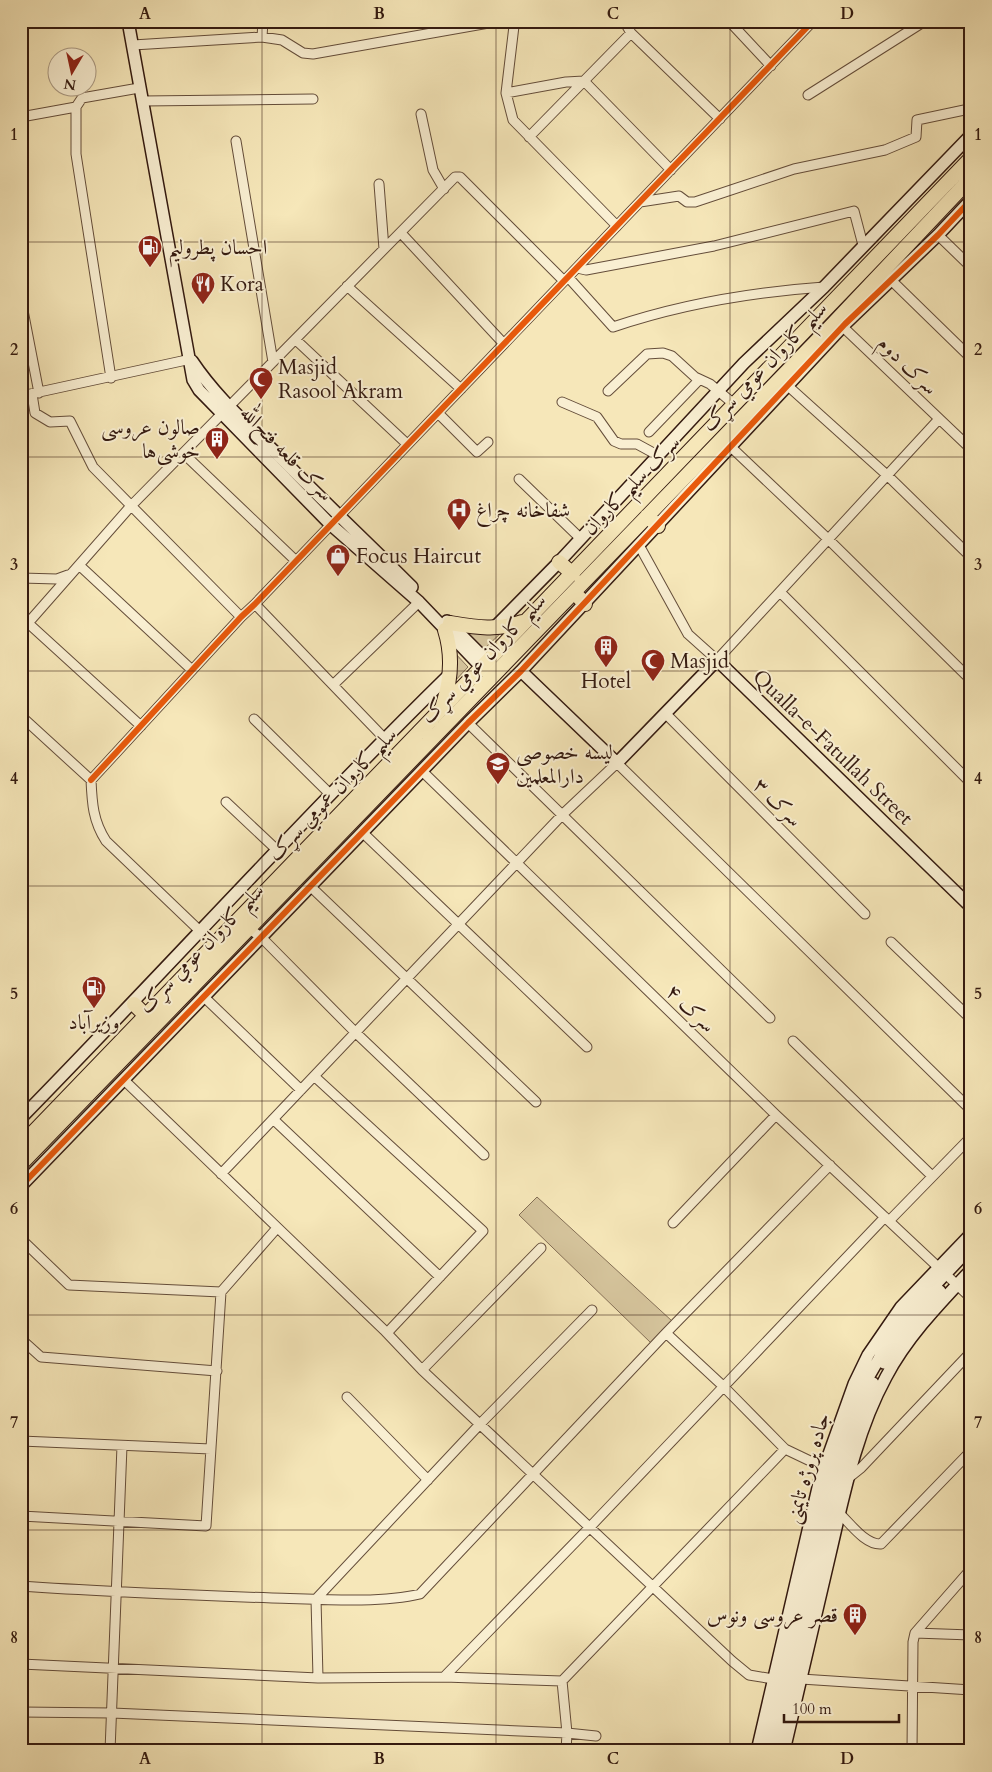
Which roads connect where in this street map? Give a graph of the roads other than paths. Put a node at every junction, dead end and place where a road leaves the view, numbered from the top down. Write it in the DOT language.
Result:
graph roads {
  1 [pos="128,21"];
  2 [pos="263,21"];
  3 [pos="500,21"];
  4 [pos="624,21"];
  5 [pos="729,21"];
  6 [pos="814,21"];
  7 [pos="925,21"];
  8 [pos="470,25"];
  9 [pos="514,26"];
  10 [pos="631,33"];
  11 [pos="262,38"];
  12 [pos="133,44"];
  13 [pos="771,66"];
  14 [pos="584,81"];
  15 [pos="140,88"];
  16 [pos="506,93"];
  17 [pos="808,95"];
  18 [pos="313,99"];
  19 [pos="143,102"];
  20 [pos="76,107"];
  21 [pos="971,110"];
  22 [pos="421,114"];
  23 [pos="21,117"];
  24 [pos="720,119"];
  25 [pos="971,135"];
  26 [pos="530,137"];
  27 [pos="236,141"];
  28 [pos="971,158"];
  29 [pos="671,170"];
  30 [pos="971,178"];
  31 [pos="379,184"];
  32 [pos="444,188"];
  33 [pos="971,200"];
  34 [pos="640,202"];
  35 [pos="617,226"];
  36 [pos="401,233"];
  37 [pos="938,235"];
  38 [pos="863,245"];
  39 [pos="384,248"];
  40 [pos="971,267"];
  41 [pos="577,268"];
  42 [pos="890,278"];
  43 [pos="566,279"];
  44 [pos="347,286"];
  45 [pos="824,286"];
  46 [pos="21,300"];
  47 [pos="832,322"];
  48 [pos="296,340"];
  49 [pos="504,344"];
  50 [pos="971,358"];
  51 [pos="191,360"];
  52 [pos="273,362"];
  53 [pos="111,378"];
  54 [pos="699,380"];
  55 [pos="788,386"];
  56 [pos="461,389"];
  57 [pos="608,391"];
  58 [pos="719,391"];
  59 [pos="36,394"];
  60 [pos="21,396"];
  61 [pos="562,402"];
  62 [pos="735,405"];
  63 [pos="226,411"];
  64 [pos="438,413"];
  65 [pos="939,419"];
  66 [pos="649,432"];
  67 [pos="488,442"];
  68 [pos="407,444"];
  69 [pos="732,448"];
  70 [pos="971,449"];
  71 [pos="183,453"];
  72 [pos="659,456"];
  73 [pos="888,476"];
  74 [pos="519,479"];
  75 [pos="130,507"];
  76 [pos="340,515"];
  77 [pos="647,516"];
  78 [pos="330,524"];
  79 [pos="658,526"];
  80 [pos="580,538"];
  81 [pos="828,539"];
  82 [pos="640,547"];
  83 [pos="971,557"];
  84 [pos="295,560"];
  85 [pos="559,562"];
  86 [pos="79,565"];
  87 [pos="573,574"];
  88 [pos="69,575"];
  89 [pos="21,578"];
  90 [pos="574,592"];
  91 [pos="780,592"];
  92 [pos="419,602"];
  93 [pos="256,604"];
  94 [pos="585,604"];
  95 [pos="241,617"];
  96 [pos="525,621"];
  97 [pos="28,623"];
  98 [pos="448,627"];
  99 [pos="494,628"];
  100 [pos="21,631"];
  101 [pos="717,660"];
  102 [pos="483,664"];
  103 [pos="192,670"];
  104 [pos="521,671"];
  105 [pos="450,674"];
  106 [pos="495,675"];
  107 [pos="971,680"];
  108 [pos="334,684"];
  109 [pos="442,709"];
  110 [pos="666,714"];
  111 [pos="21,716"];
  112 [pos="254,719"];
  113 [pos="468,724"];
  114 [pos="141,726"];
  115 [pos="384,738"];
  116 [pos="617,763"];
  117 [pos="422,770"];
  118 [pos="91,780"];
  119 [pos="971,784"];
  120 [pos="331,795"];
  121 [pos="226,802"];
  122 [pos="562,814"];
  123 [pos="362,832"];
  124 [pos="277,850"];
  125 [pos="517,862"];
  126 [pos="310,886"];
  127 [pos="971,907"];
  128 [pos="865,914"];
  129 [pos="460,923"];
  130 [pos="248,928"];
  131 [pos="201,932"];
  132 [pos="261,937"];
  133 [pos="891,942"];
  134 [pos="406,979"];
  135 [pos="203,996"];
  136 [pos="134,1004"];
  137 [pos="145,1015"];
  138 [pos="770,1018"];
  139 [pos="971,1020"];
  140 [pos="356,1032"];
  141 [pos="793,1041"];
  142 [pos="587,1047"];
  143 [pos="314,1076"];
  144 [pos="125,1081"];
  145 [pos="84,1088"];
  146 [pos="301,1090"];
  147 [pos="536,1102"];
  148 [pos="971,1110"];
  149 [pos="776,1115"];
  150 [pos="21,1118"];
  151 [pos="273,1119"];
  152 [pos="971,1137"];
  153 [pos="21,1145"];
  154 [pos="484,1155"];
  155 [pos="21,1164"];
  156 [pos="830,1165"];
  157 [pos="221,1174"];
  158 [pos="932,1176"];
  159 [pos="21,1186"];
  160 [pos="887,1219"];
  161 [pos="673,1223"];
  162 [pos="277,1228"];
  163 [pos="971,1234"];
  164 [pos="21,1239"];
  165 [pos="971,1247"];
  166 [pos="541,1248"];
  167 [pos="971,1259"];
  168 [pos="971,1270"];
  169 [pos="948,1276"];
  170 [pos="440,1277"];
  171 [pos="221,1292"];
  172 [pos="971,1298"];
  173 [pos="592,1310"];
  174 [pos="387,1333"];
  175 [pos="666,1334"];
  176 [pos="21,1339"];
  177 [pos="971,1352"];
  178 [pos="881,1359"];
  179 [pos="422,1370"];
  180 [pos="217,1371"];
  181 [pos="723,1386"];
  182 [pos="347,1397"];
  183 [pos="481,1423"];
  184 [pos="21,1441"];
  185 [pos="122,1446"];
  186 [pos="211,1449"];
  187 [pos="785,1449"];
  188 [pos="971,1451"];
  189 [pos="836,1472"];
  190 [pos="534,1476"];
  191 [pos="428,1480"];
  192 [pos="839,1513"];
  193 [pos="21,1516"];
  194 [pos="120,1520"];
  195 [pos="590,1527"];
  196 [pos="971,1569"];
  197 [pos="21,1586"];
  198 [pos="653,1588"];
  199 [pos="117,1593"];
  200 [pos="316,1599"];
  201 [pos="915,1633"];
  202 [pos="971,1634"];
  203 [pos="21,1664"];
  204 [pos="114,1668"];
  205 [pos="444,1677"];
  206 [pos="318,1678"];
  207 [pos="773,1679"];
  208 [pos="801,1679"];
  209 [pos="562,1680"];
  210 [pos="912,1688"];
  211 [pos="971,1690"];
  212 [pos="21,1712"];
  213 [pos="112,1713"];
  214 [pos="567,1733"];
  215 [pos="596,1736"];
  216 [pos="110,1751"];
  217 [pos="566,1751"];
  218 [pos="757,1751"];
  219 [pos="765,1751"];
  220 [pos="776,1751"];
  221 [pos="784,1751"];
  222 [pos="912,1751"];
  1 -- 12 [label="street, سرک قلعه فتح‌الله"];
  2 -- 11 [label="street"];
  3 -- 8 [label="street"];
  4 -- 10 [label="street"];
  5 -- 13 [label="street"];
  6 -- 13 [label="street"];
  7 -- 17 [label="street"];
  8 -- 11 [label="street"];
  9 -- 16 [label="street"];
  10 -- 14 [label="street"];
  10 -- 24 [label="street"];
  11 -- 12 [label="street"];
  12 -- 15 [label="street, سرک قلعه فتح‌الله"];
  13 -- 24 [label="street"];
  14 -- 16 [label="street"];
  14 -- 26 [label="street"];
  14 -- 29 [label="street"];
  15 -- 19 [label="street, سرک قلعه فتح‌الله"];
  15 -- 20 [label="street"];
  16 -- 26 [label="street"];
  18 -- 19 [label="street"];
  19 -- 51 [label="street, سرک قلعه فتح‌الله"];
  20 -- 23 [label="street"];
  20 -- 53 [label="street"];
  21 -- 34 [label="street"];
  22 -- 32 [label="street"];
  24 -- 29 [label="street"];
  25 -- 38 [label="street"];
  26 -- 35 [label="street"];
  27 -- 52 [label="street"];
  28 -- 47 [label="main road, سرک سلیم کاروان"];
  29 -- 34 [label="street"];
  30 -- 47 [label="main road, سلیم کاروان عومي سړک"];
  31 -- 39 [label="street"];
  32 -- 36 [label="street"];
  32 -- 43 [label="street"];
  33 -- 37 [label="street"];
  34 -- 35 [label="street"];
  35 -- 41 [label="street"];
  36 -- 39 [label="street"];
  36 -- 49 [label="street"];
  37 -- 40 [label="street"];
  37 -- 42 [label="street"];
  38 -- 41 [label="street"];
  38 -- 45 [label="street"];
  39 -- 44 [label="street"];
  41 -- 43 [label="street"];
  42 -- 47 [label="street"];
  42 -- 50 [label="street"];
  43 -- 45 [label="street"];
  43 -- 49 [label="street"];
  44 -- 48 [label="street"];
  44 -- 56 [label="street"];
  45 -- 58 [label="street"];
  46 -- 59 [label="street"];
  47 -- 55 [label="street"];
  47 -- 62 [label="main road, سرک سلیم کاروان"];
  47 -- 65 [label="street, سرک دوم"];
  47 -- 77 [label="main road, سلیم کاروان عومي سړک"];
  48 -- 52 [label="street"];
  48 -- 68 [label="street"];
  49 -- 56 [label="street"];
  51 -- 53 [label="street"];
  51 -- 63 [label="street, سرک قلعه فتح‌الله"];
  52 -- 63 [label="street"];
  53 -- 59 [label="street"];
  54 -- 57 [label="street"];
  54 -- 58 [label="street"];
  54 -- 66 [label="street"];
  55 -- 69 [label="street"];
  55 -- 73 [label="street"];
  56 -- 64 [label="street"];
  58 -- 62 [label="street"];
  58 -- 72 [label="street"];
  59 -- 60 [label="street"];
  59 -- 75 [label="street"];
  61 -- 72 [label="street"];
  62 -- 87 [label="main road, سرک سلیم کاروان"];
  63 -- 71 [label="street"];
  63 -- 76 [label="street, سرک قلعه فتح‌الله"];
  63 -- 78 [label="street, سرک قلعه فتح‌الله"];
  64 -- 67 [label="street"];
  64 -- 68 [label="street"];
  65 -- 70 [label="street, سرک دوم"];
  65 -- 73 [label="street"];
  68 -- 76 [label="street"];
  69 -- 79 [label="street"];
  69 -- 81 [label="street"];
  71 -- 75 [label="street"];
  71 -- 84 [label="street"];
  72 -- 80 [label="street"];
  73 -- 81 [label="street"];
  73 -- 83 [label="street"];
  74 -- 80 [label="street"];
  75 -- 86 [label="street"];
  75 -- 95 [label="street"];
  76 -- 78 [label="street"];
  76 -- 98 [label="street, سرک قلعه فتح‌الله"];
  77 -- 79 [label="main road"];
  77 -- 90 [label="main road, سلیم کاروان عومي سړک"];
  78 -- 84 [label="street"];
  78 -- 92 [label="street, سرک قلعه فتح‌الله"];
  79 -- 82 [label="street"];
  80 -- 85 [label="street"];
  81 -- 91 [label="street"];
  81 -- 107 [label="street"];
  82 -- 94 [label="street"];
  82 -- 101 [label="street"];
  84 -- 93 [label="street"];
  85 -- 87 [label="main road"];
  85 -- 99 [label="street"];
  86 -- 88 [label="street"];
  86 -- 103 [label="street"];
  87 -- 96 [label="main road, سرک سلیم کاروان"];
  88 -- 89 [label="street"];
  88 -- 97 [label="street"];
  90 -- 94 [label="main road"];
  90 -- 106 [label="main road, سلیم کاروان عومي سړک"];
  91 -- 101 [label="street"];
  91 -- 119 [label="street"];
  92 -- 98 [label="street, سرک قلعه فتح‌الله"];
  92 -- 108 [label="street"];
  93 -- 95 [label="street"];
  93 -- 108 [label="street"];
  94 -- 104 [label="street"];
  95 -- 103 [label="street"];
  96 -- 99 [label="main road"];
  96 -- 102 [label="main road, سلیم کاروان عمومي سړک"];
  97 -- 100 [label="street"];
  97 -- 114 [label="street"];
  98 -- 99 [label="main road"];
  98 -- 102 [label="street, سرک قلعه فتح‌الله"];
  98 -- 105 [label="main road"];
  101 -- 110 [label="street"];
  101 -- 127 [label="street, Qualla-e-Fatullah Street"];
  102 -- 106 [label="street, سرک قلعه فتح‌الله"];
  102 -- 109 [label="main road, سلیم کاروان عمومي سړک"];
  103 -- 114 [label="street"];
  104 -- 113 [label="street"];
  104 -- 116 [label="street"];
  105 -- 109 [label="main road"];
  105 -- 115 [label="street"];
  106 -- 130 [label="main road, سلیم کاروان عومي سړک"];
  108 -- 115 [label="street"];
  109 -- 137 [label="main road, سلیم کاروان عمومي سړک"];
  110 -- 116 [label="street"];
  110 -- 128 [label="street, سرک ۳"];
  111 -- 118 [label="street"];
  112 -- 120 [label="street"];
  113 -- 117 [label="street"];
  113 -- 122 [label="street"];
  114 -- 118 [label="street"];
  115 -- 120 [label="street"];
  116 -- 122 [label="street"];
  116 -- 148 [label="street"];
  117 -- 123 [label="street"];
  117 -- 125 [label="street, سرک ۴"];
  118 -- 131 [label="street"];
  120 -- 124 [label="street"];
  121 -- 124 [label="street"];
  122 -- 125 [label="street"];
  122 -- 138 [label="street"];
  123 -- 126 [label="street"];
  123 -- 129 [label="street"];
  124 -- 131 [label="street"];
  125 -- 129 [label="street"];
  125 -- 149 [label="street, سرک ۴"];
  126 -- 132 [label="street"];
  126 -- 134 [label="street"];
  129 -- 134 [label="street"];
  129 -- 142 [label="street"];
  130 -- 132 [label="street"];
  130 -- 145 [label="main road, سلیم کاروان عومي سړک"];
  131 -- 136 [label="street"];
  132 -- 135 [label="street"];
  132 -- 140 [label="street"];
  133 -- 139 [label="street"];
  134 -- 140 [label="street"];
  134 -- 147 [label="street"];
  135 -- 144 [label="street"];
  135 -- 146 [label="street"];
  136 -- 137 [label="main road"];
  136 -- 150 [label="street"];
  137 -- 145 [label="main road, سلیم کاروان عمومي سړک"];
  140 -- 143 [label="street"];
  140 -- 154 [label="street"];
  141 -- 158 [label="street"];
  143 -- 146 [label="street"];
  143 -- 170 [label="street"];
  144 -- 157 [label="street"];
  144 -- 159 [label="street"];
  145 -- 153 [label="main road, سلیم کاروان عمومي سړک"];
  145 -- 155 [label="main road, سلیم کاروان عومي سړک"];
  146 -- 151 [label="street"];
  149 -- 156 [label="street, سرک ۴"];
  149 -- 161 [label="street"];
  151 -- 157 [label="street"];
  151 -- 170 [label="street"];
  152 -- 158 [label="street"];
  156 -- 160 [label="street, سرک ۴"];
  156 -- 175 [label="street"];
  157 -- 162 [label="street"];
  158 -- 160 [label="street"];
  160 -- 169 [label="street, سرک ۴"];
  160 -- 181 [label="street"];
  162 -- 171 [label="street"];
  162 -- 174 [label="street"];
  163 -- 169 [label="street, جاده پروژه تایمنی"];
  164 -- 171 [label="street"];
  165 -- 169 [label="street, جاده پروژه تایمنی"];
  166 -- 179 [label="street"];
  167 -- 169 [label="street, جاده پروژه تایمنی"];
  168 -- 169 [label="street, جاده پروژه تایمنی"];
  169 -- 172 [label="street, سرک ۴"];
  169 -- 178 [label="street, جاده پروژه تایمنی"];
  169 -- 178 [label="street, جاده پروژه تایمنی"];
  170 -- 174 [label="street"];
  171 -- 180 [label="street"];
  173 -- 183 [label="street"];
  174 -- 179 [label="street"];
  175 -- 181 [label="street"];
  175 -- 190 [label="street"];
  176 -- 180 [label="street"];
  177 -- 189 [label="street"];
  178 -- 189 [label="street, جاده پروژه تایمنی"];
  178 -- 189 [label="street, جاده پروژه تایمنی"];
  178 -- 189 [label="street, جاده پروژه تایمنی"];
  179 -- 183 [label="street"];
  180 -- 186 [label="street"];
  181 -- 187 [label="street"];
  181 -- 195 [label="street"];
  182 -- 191 [label="street"];
  183 -- 190 [label="street"];
  183 -- 191 [label="street"];
  184 -- 185 [label="street"];
  185 -- 186 [label="street"];
  185 -- 194 [label="street"];
  186 -- 194 [label="street"];
  187 -- 189 [label="street"];
  187 -- 198 [label="street"];
  188 -- 192 [label="street"];
  189 -- 192 [label="street, جاده پروژه تایمنی"];
  189 -- 207 [label="street, جاده پروژه تایمنی"];
  189 -- 219 [label="street, جاده پروژه تایمنی"];
  189 -- 220 [label="street, جاده پروژه تایمنی"];
  190 -- 195 [label="street"];
  190 -- 200 [label="street"];
  191 -- 200 [label="street"];
  192 -- 208 [label="street, جاده پروژه تایمنی"];
  193 -- 194 [label="street"];
  194 -- 199 [label="street"];
  195 -- 198 [label="street"];
  195 -- 205 [label="street"];
  196 -- 201 [label="street"];
  197 -- 199 [label="street"];
  198 -- 207 [label="street"];
  198 -- 209 [label="street"];
  199 -- 200 [label="street"];
  199 -- 204 [label="street"];
  200 -- 206 [label="street"];
  201 -- 202 [label="street"];
  201 -- 210 [label="street"];
  203 -- 204 [label="street"];
  204 -- 206 [label="street"];
  204 -- 213 [label="street"];
  205 -- 206 [label="street"];
  205 -- 209 [label="street"];
  207 -- 218 [label="street, جاده پروژه تایمنی"];
  208 -- 210 [label="street"];
  208 -- 221 [label="street, جاده پروژه تایمنی"];
  209 -- 214 [label="street"];
  210 -- 211 [label="street"];
  210 -- 222 [label="street"];
  212 -- 213 [label="street"];
  213 -- 214 [label="street"];
  213 -- 216 [label="street"];
  214 -- 215 [label="street"];
  214 -- 217 [label="street"];
}
